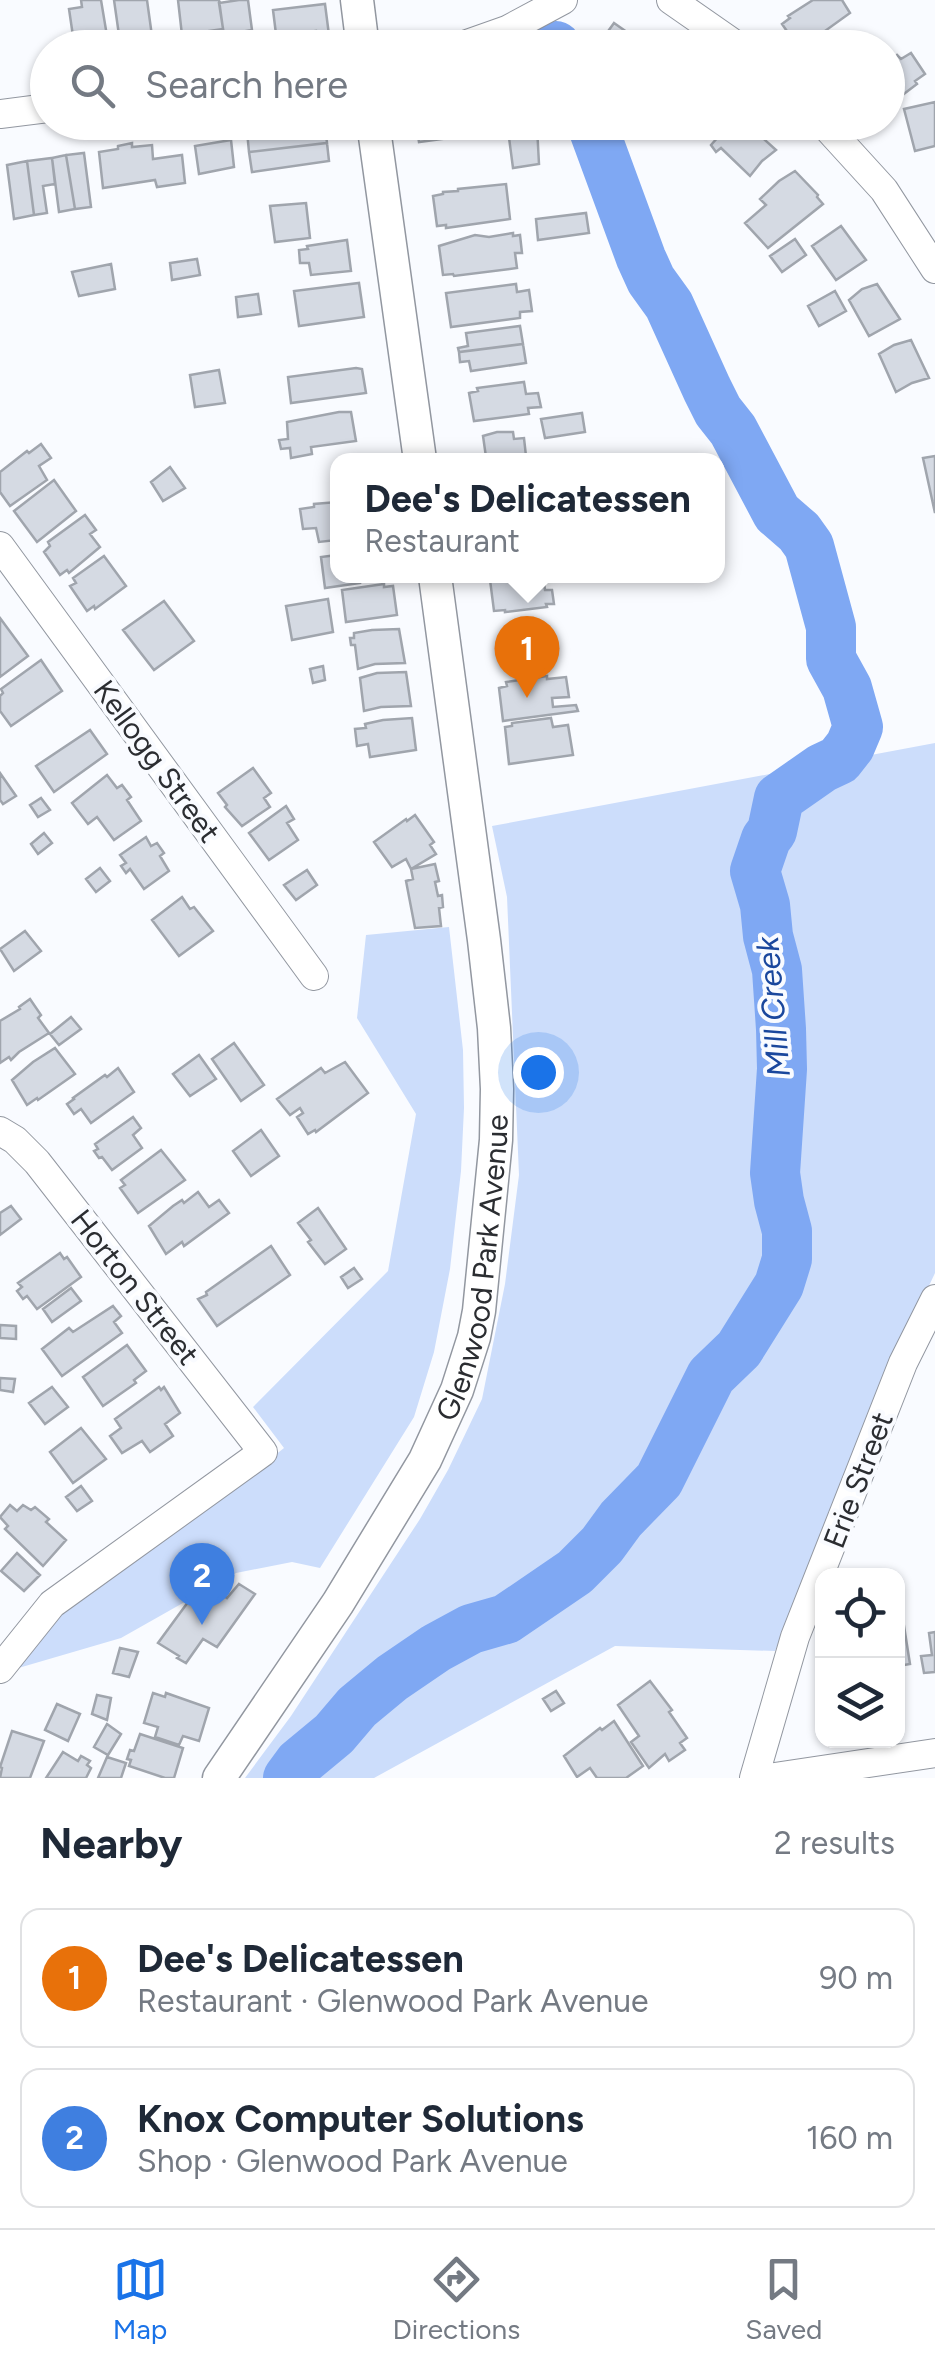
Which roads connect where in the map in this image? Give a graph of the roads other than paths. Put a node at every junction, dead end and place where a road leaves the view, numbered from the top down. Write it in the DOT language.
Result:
graph roads {
  1 [pos="358,0"];
  2 [pos="564,0"];
  3 [pos="672,0"];
  4 [pos="361,30"];
  5 [pos="506,30"];
  6 [pos="714,30"];
  7 [pos="30,110"];
  8 [pos="0,114"];
  9 [pos="376,140"];
  10 [pos="838,140"];
  11 [pos="932,258"];
  12 [pos="419,453"];
  13 [pos="0,546"];
  14 [pos="436,583"];
  15 [pos="314,976"];
  16 [pos="0,1131"];
  17 [pos="935,1299"];
  18 [pos="0,1669"];
  19 [pos="935,1752"];
  20 [pos="219,1778"];
  21 [pos="754,1778"];
  22 [pos="768,1778"];
  1 -- 4 [label="main road"];
  2 -- 5 [label="street"];
  3 -- 6 [label="street"];
  7 -- 8 [label="street"];
  9 -- 12 [label="main road"];
  10 -- 11 [label="street"];
  13 -- 15 [label="street, Kellogg Street"];
  14 -- 20 [label="main road, Glenwood Park Avenue"];
  16 -- 18 [label="street, Horton Street"];
  17 -- 21 [label="street, Erie Street"];
  19 -- 22 [label="street"];
}
